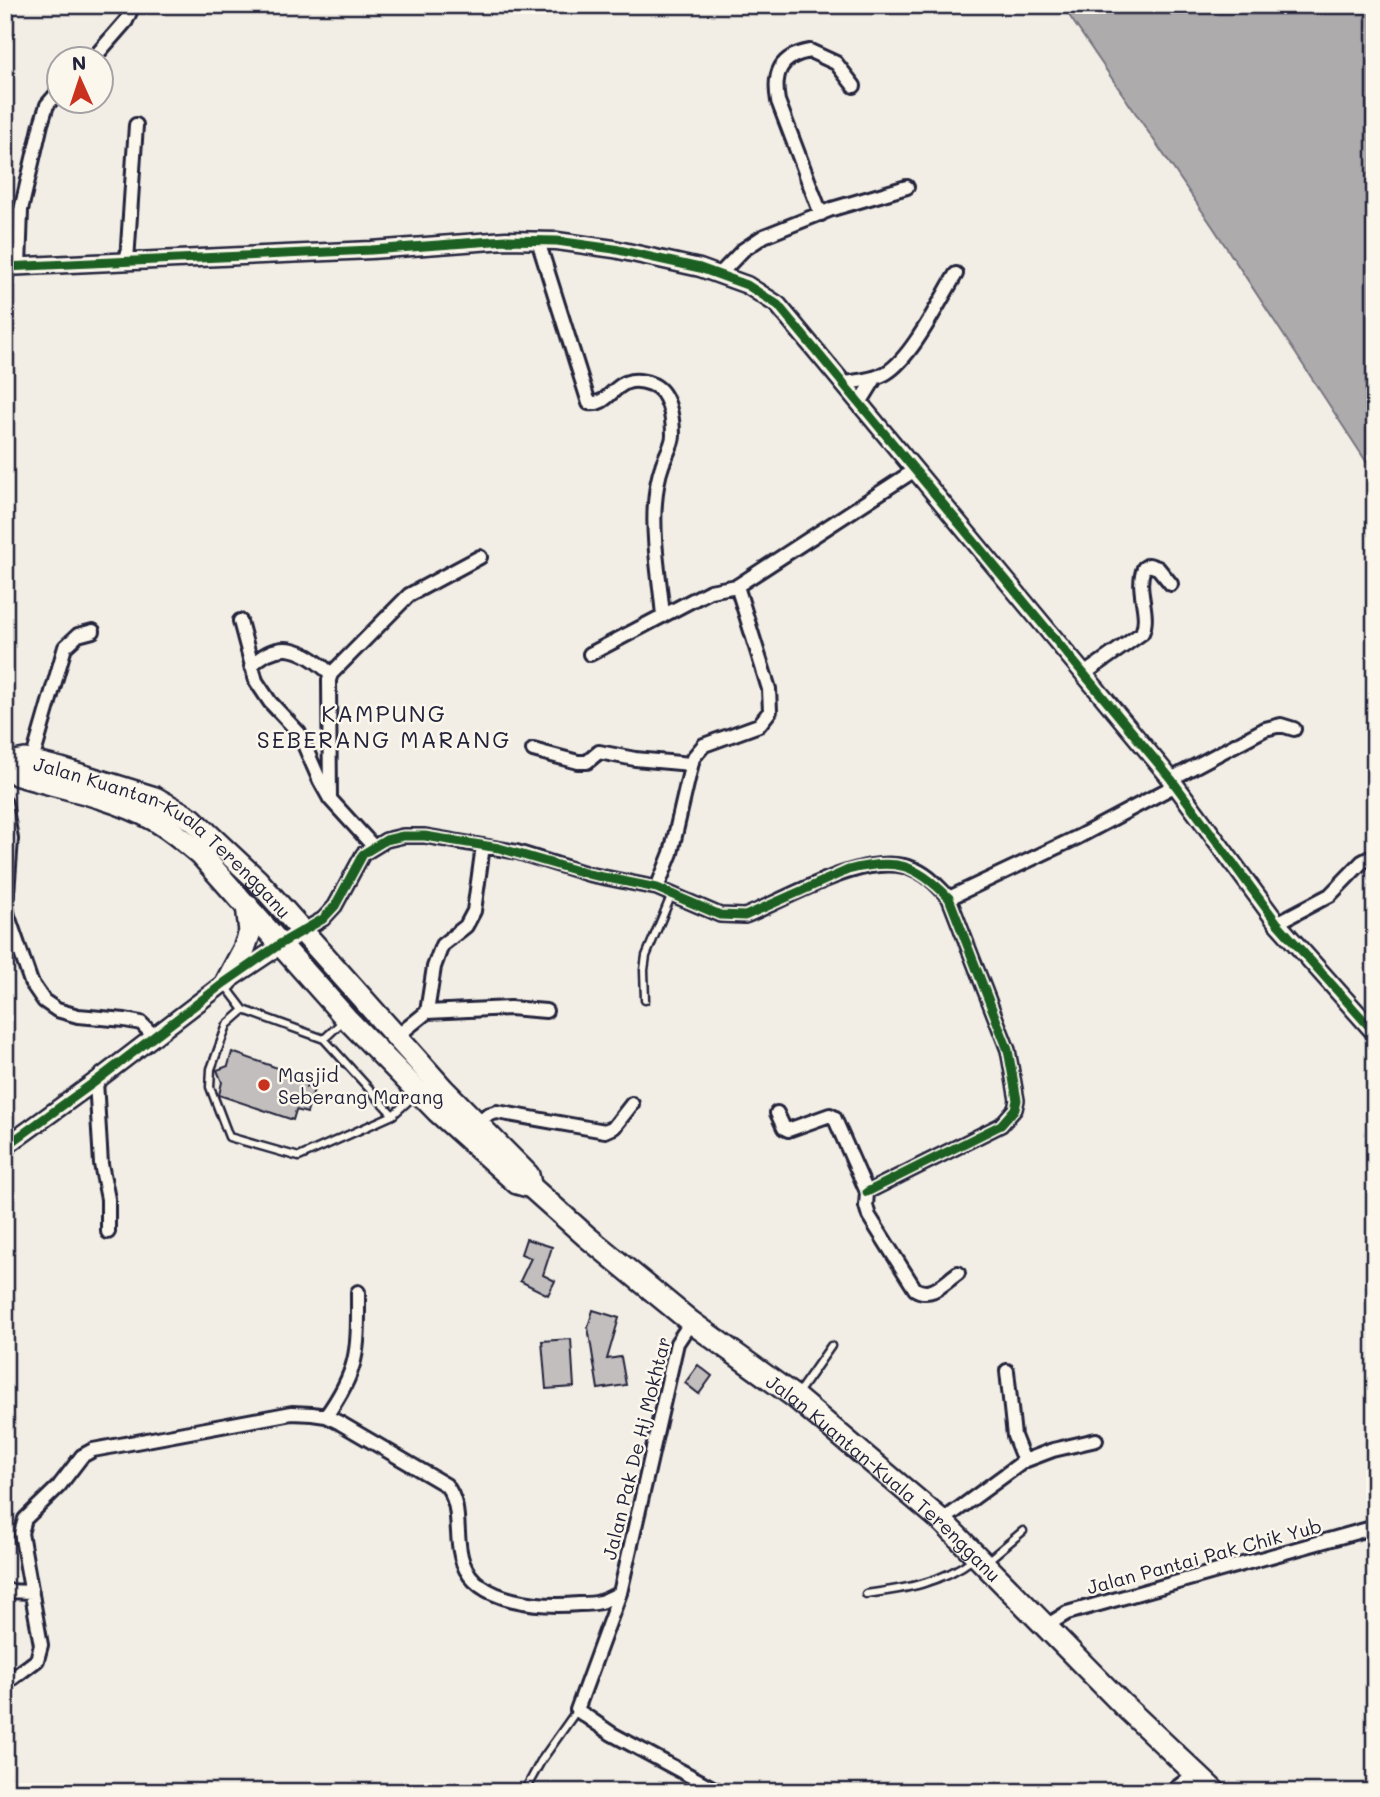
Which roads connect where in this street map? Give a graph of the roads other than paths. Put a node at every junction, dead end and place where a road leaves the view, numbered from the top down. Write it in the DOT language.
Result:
graph roads {
  1 [pos="133,5"];
  2 [pos="104,46"];
  3 [pos="854,86"];
  4 [pos="46,108"];
  5 [pos="136,125"];
  6 [pos="907,187"];
  7 [pos="821,214"];
  8 [pos="538,241"];
  9 [pos="127,261"];
  10 [pos="12,267"];
  11 [pos="720,274"];
  12 [pos="956,274"];
  13 [pos="876,377"];
  14 [pos="844,383"];
  15 [pos="860,403"];
  16 [pos="915,470"];
  17 [pos="481,557"];
  18 [pos="1171,584"];
  19 [pos="737,586"];
  20 [pos="663,616"];
  21 [pos="240,621"];
  22 [pos="93,631"];
  23 [pos="590,654"];
  24 [pos="251,666"];
  25 [pos="331,674"];
  26 [pos="1084,674"];
  27 [pos="1294,729"];
  28 [pos="533,750"];
  29 [pos="32,761"];
  30 [pos="6,764"];
  31 [pos="691,764"];
  32 [pos="1173,782"];
  33 [pos="330,799"];
  34 [pos="5,803"];
  35 [pos="373,846"];
  36 [pos="483,846"];
  37 [pos="1375,855"];
  38 [pos="657,888"];
  39 [pos="672,894"];
  40 [pos="949,898"];
  41 [pos="247,905"];
  42 [pos="1277,923"];
  43 [pos="302,931"];
  44 [pos="280,944"];
  45 [pos="225,982"];
  46 [pos="645,1000"];
  47 [pos="244,1010"];
  48 [pos="546,1011"];
  49 [pos="426,1012"];
  50 [pos="346,1018"];
  51 [pos="1375,1033"];
  52 [pos="154,1036"];
  53 [pos="396,1037"];
  54 [pos="324,1039"];
  55 [pos="96,1081"];
  56 [pos="418,1091"];
  57 [pos="632,1104"];
  58 [pos="777,1113"];
  59 [pos="393,1115"];
  60 [pos="478,1123"];
  61 [pos="5,1147"];
  62 [pos="531,1186"];
  63 [pos="867,1192"];
  64 [pos="108,1232"];
  65 [pos="958,1272"];
  66 [pos="358,1292"];
  67 [pos="691,1322"];
  68 [pos="831,1346"];
  69 [pos="1007,1371"];
  70 [pos="795,1397"];
  71 [pos="326,1416"];
  72 [pos="1096,1440"];
  73 [pos="1024,1461"];
  74 [pos="942,1521"];
  75 [pos="1375,1527"];
  76 [pos="1023,1531"];
  77 [pos="981,1559"];
  78 [pos="622,1589"];
  79 [pos="5,1591"];
  80 [pos="32,1592"];
  81 [pos="866,1594"];
  82 [pos="1046,1626"];
  83 [pos="5,1684"];
  84 [pos="577,1710"];
  85 [pos="1196,1773"];
  86 [pos="524,1792"];
  87 [pos="720,1792"];
  88 [pos="1171,1792"];
  89 [pos="1215,1792"];
  1 -- 2 [label="street"];
  3 -- 7 [label="street"];
  4 -- 10 [label="street"];
  5 -- 9 [label="street"];
  6 -- 7 [label="street"];
  7 -- 11 [label="street"];
  8 -- 9 [label="street"];
  8 -- 11 [label="street"];
  8 -- 20 [label="street"];
  9 -- 10 [label="street"];
  11 -- 14 [label="street"];
  12 -- 13 [label="street"];
  13 -- 14 [label="street"];
  13 -- 15 [label="street"];
  14 -- 15 [label="street"];
  15 -- 16 [label="street"];
  16 -- 19 [label="street"];
  16 -- 26 [label="street"];
  17 -- 25 [label="street"];
  18 -- 26 [label="street"];
  19 -- 20 [label="street"];
  19 -- 31 [label="street"];
  20 -- 23 [label="street"];
  21 -- 24 [label="street"];
  22 -- 29 [label="street"];
  24 -- 25 [label="street"];
  24 -- 33 [label="street"];
  25 -- 33 [label="street"];
  26 -- 32 [label="street"];
  27 -- 32 [label="street"];
  28 -- 31 [label="street"];
  29 -- 30 [label="highway, Jalan Kuantan-Kuala Terengganu"];
  29 -- 43 [label="highway, Jalan Kuantan-Kuala Terengganu"];
  30 -- 41 [label="highway, Jalan Kuantan-Kuala Terengganu"];
  31 -- 38 [label="street"];
  32 -- 40 [label="street"];
  32 -- 42 [label="street"];
  33 -- 35 [label="street"];
  34 -- 52 [label="street"];
  35 -- 36 [label="street"];
  35 -- 43 [label="street"];
  36 -- 38 [label="street"];
  36 -- 49 [label="street"];
  37 -- 42 [label="street"];
  38 -- 39 [label="street"];
  39 -- 40 [label="street"];
  39 -- 46 [label="lane"];
  40 -- 63 [label="street"];
  41 -- 44 [label="highway, Jalan Kuantan-Kuala Terengganu"];
  41 -- 45 [label="highway"];
  42 -- 51 [label="street"];
  43 -- 44 [label="street"];
  43 -- 53 [label="highway, Jalan Kuantan-Kuala Terengganu"];
  44 -- 45 [label="street"];
  44 -- 50 [label="highway, Jalan Kuantan-Kuala Terengganu"];
  45 -- 47 [label="lane"];
  45 -- 52 [label="street"];
  47 -- 54 [label="lane"];
  47 -- 59 [label="lane"];
  48 -- 49 [label="street"];
  49 -- 53 [label="street"];
  50 -- 54 [label="lane"];
  50 -- 56 [label="highway, Jalan Kuantan-Kuala Terengganu"];
  52 -- 55 [label="street"];
  53 -- 60 [label="highway, Jalan Kuantan-Kuala Terengganu"];
  54 -- 59 [label="lane"];
  55 -- 61 [label="street"];
  55 -- 64 [label="street"];
  56 -- 59 [label="lane"];
  56 -- 62 [label="highway, Jalan Kuantan-Kuala Terengganu"];
  57 -- 60 [label="street"];
  58 -- 63 [label="street"];
  60 -- 62 [label="highway, Jalan Kuantan-Kuala Terengganu"];
  62 -- 67 [label="highway, Jalan Kuantan-Kuala Terengganu"];
  63 -- 65 [label="street"];
  66 -- 71 [label="street"];
  67 -- 70 [label="highway, Jalan Kuantan-Kuala Terengganu"];
  67 -- 78 [label="street, Jalan Pak De Hj Mokhtar"];
  68 -- 70 [label="lane"];
  69 -- 73 [label="street"];
  70 -- 74 [label="highway, Jalan Kuantan-Kuala Terengganu"];
  71 -- 78 [label="street"];
  71 -- 80 [label="street"];
  72 -- 73 [label="street"];
  73 -- 74 [label="street"];
  74 -- 77 [label="highway, Jalan Kuantan-Kuala Terengganu"];
  75 -- 82 [label="street, Jalan Pantai Pak Chik Yub"];
  76 -- 77 [label="lane"];
  77 -- 81 [label="lane"];
  77 -- 82 [label="highway, Jalan Kuantan-Kuala Terengganu"];
  78 -- 84 [label="street, Jalan Pak De Hj Mokhtar"];
  79 -- 80 [label="street"];
  80 -- 83 [label="street"];
  82 -- 85 [label="highway, Jalan Kuantan-Kuala Terengganu"];
  84 -- 86 [label="lane"];
  84 -- 87 [label="street"];
  85 -- 88 [label="street"];
  85 -- 89 [label="highway, Jalan Kuantan-Kuala Terengganu"];
}
